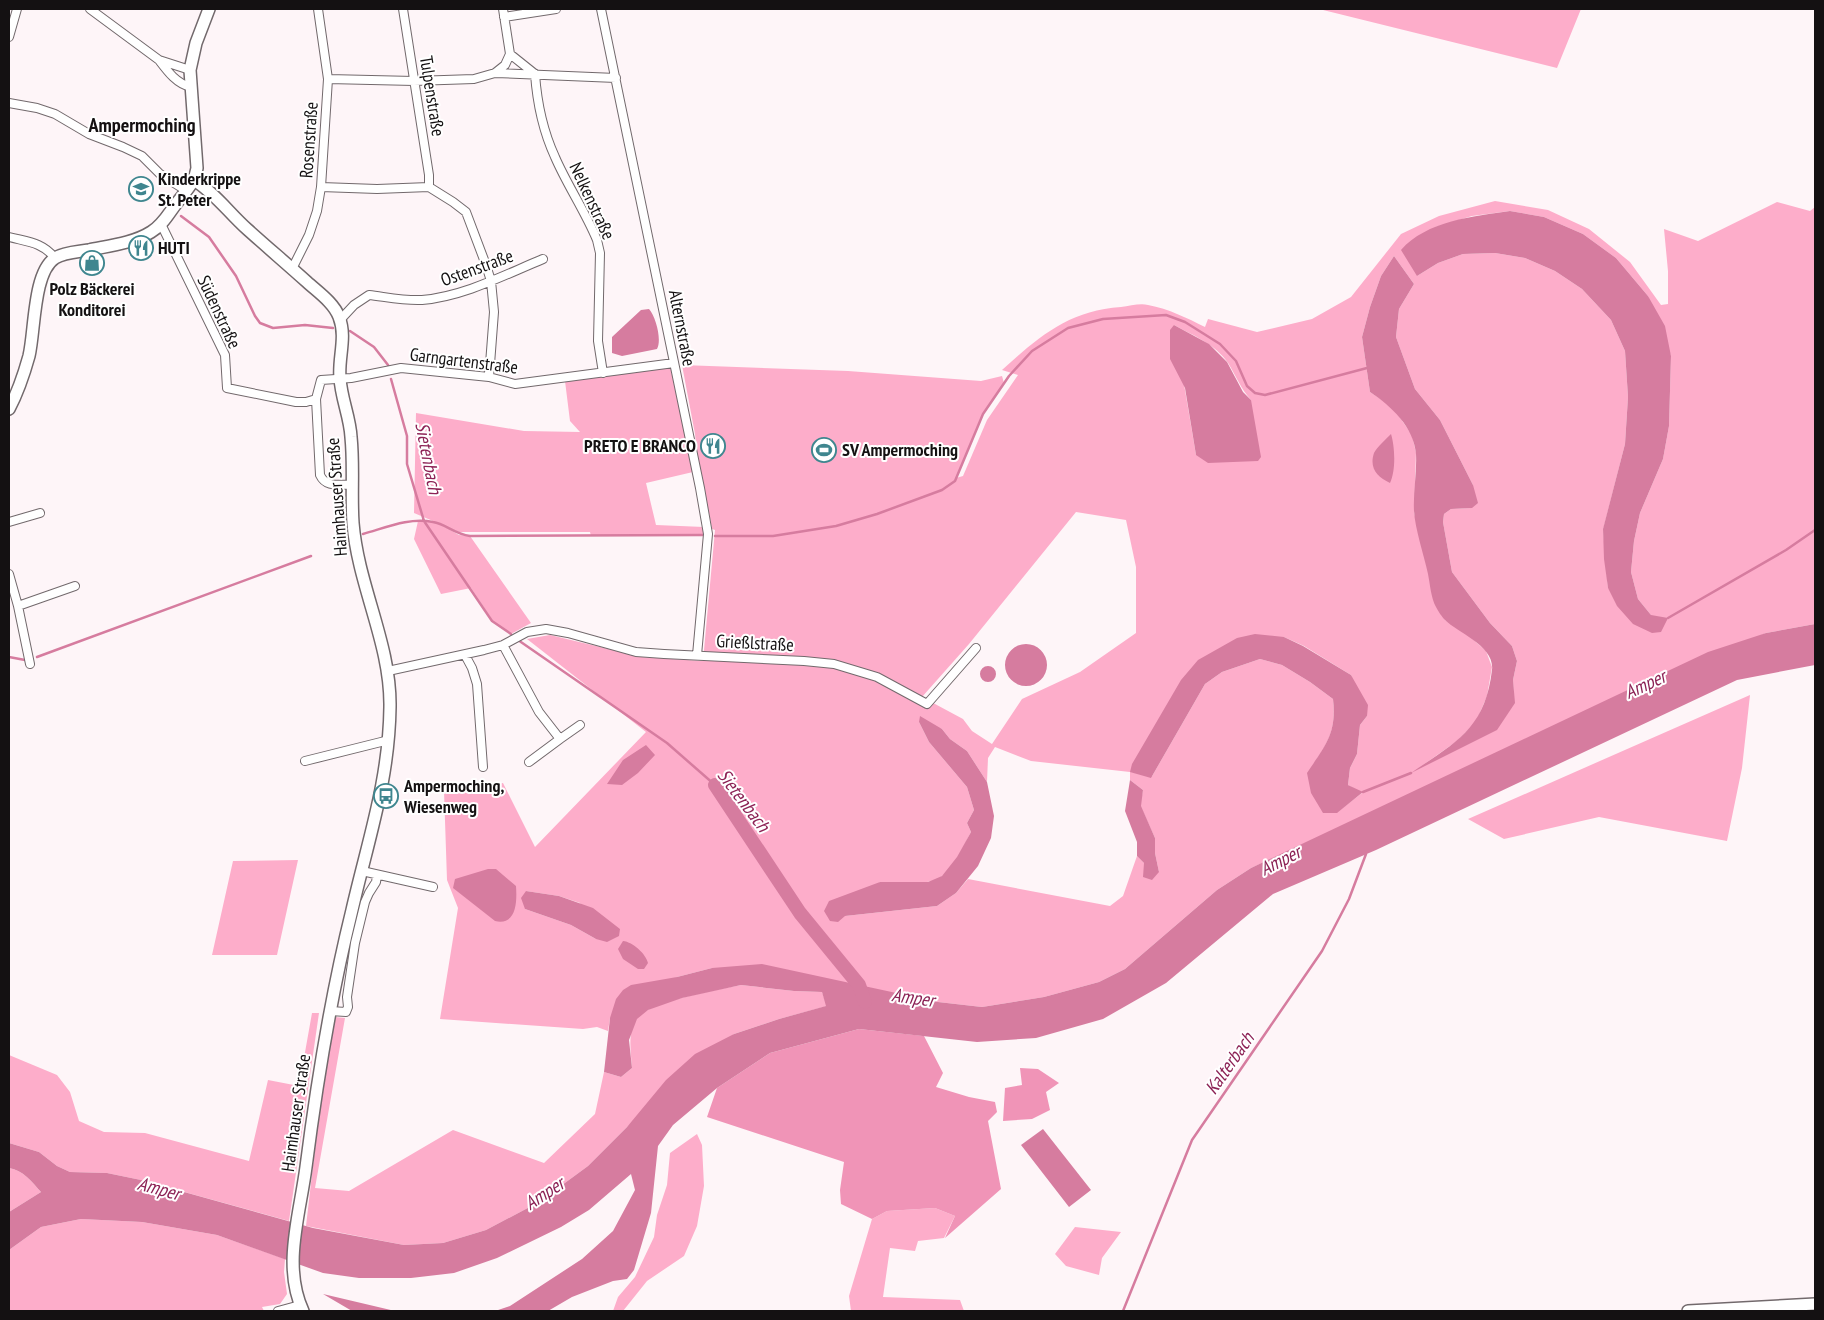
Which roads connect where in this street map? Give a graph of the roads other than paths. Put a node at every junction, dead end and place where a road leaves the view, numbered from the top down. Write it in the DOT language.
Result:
graph roads {
  1 [pos="17,9"];
  2 [pos="90,9"];
  3 [pos="209,9"];
  4 [pos="318,9"];
  5 [pos="403,9"];
  6 [pos="556,9"];
  7 [pos="601,9"];
  8 [pos="503,13"];
  9 [pos="9,36"];
  10 [pos="510,54"];
  11 [pos="159,60"];
  12 [pos="190,70"];
  13 [pos="496,73"];
  14 [pos="535,74"];
  15 [pos="616,78"];
  16 [pos="328,79"];
  17 [pos="414,81"];
  18 [pos="191,87"];
  19 [pos="9,103"];
  20 [pos="194,180"];
  21 [pos="321,187"];
  22 [pos="429,187"];
  23 [pos="187,191"];
  24 [pos="161,224"];
  25 [pos="9,236"];
  26 [pos="55,258"];
  27 [pos="543,259"];
  28 [pos="292,269"];
  29 [pos="491,281"];
  30 [pos="340,320"];
  31 [pos="674,363"];
  32 [pos="603,372"];
  33 [pos="489,377"];
  34 [pos="340,378"];
  35 [pos="316,399"];
  36 [pos="9,409"];
  37 [pos="352,484"];
  38 [pos="40,513"];
  39 [pos="9,522"];
  40 [pos="9,574"];
  41 [pos="75,586"];
  42 [pos="18,606"];
  43 [pos="503,645"];
  44 [pos="976,648"];
  45 [pos="465,655"];
  46 [pos="696,655"];
  47 [pos="30,664"];
  48 [pos="388,671"];
  49 [pos="580,725"];
  50 [pos="560,739"];
  51 [pos="389,742"];
  52 [pos="305,761"];
  53 [pos="528,762"];
  54 [pos="483,767"];
  55 [pos="362,871"];
  56 [pos="377,875"];
  57 [pos="433,887"];
  58 [pos="330,1011"];
  59 [pos="1815,1304"];
  60 [pos="302,1308"];
  61 [pos="278,1311"];
  62 [pos="1688,1311"];
  1 -- 9 [label="street"];
  2 -- 11 [label="street"];
  3 -- 12 [label="main road"];
  4 -- 16 [label="street, Rosenstraße"];
  5 -- 17 [label="street, Tulpenstraße"];
  6 -- 8 [label="street"];
  7 -- 15 [label="street, Alternstraße"];
  8 -- 10 [label="street"];
  10 -- 13 [label="street"];
  10 -- 14 [label="street"];
  11 -- 12 [label="street"];
  11 -- 18 [label="street"];
  12 -- 18 [label="main road"];
  13 -- 14 [label="street"];
  13 -- 17 [label="street"];
  14 -- 15 [label="street"];
  14 -- 32 [label="street, Nelkenstraße"];
  15 -- 31 [label="street, Alternstraße"];
  16 -- 17 [label="street"];
  16 -- 21 [label="street, Rosenstraße"];
  17 -- 22 [label="street, Tulpenstraße"];
  18 -- 20 [label="main road"];
  19 -- 23 [label="street"];
  20 -- 23 [label="main road"];
  20 -- 28 [label="main road"];
  21 -- 22 [label="street"];
  21 -- 28 [label="street, Rosenstraße"];
  22 -- 29 [label="street"];
  23 -- 24 [label="main road"];
  24 -- 26 [label="main road"];
  24 -- 35 [label="street, Südenstraße"];
  25 -- 26 [label="street"];
  26 -- 36 [label="main road"];
  27 -- 29 [label="street, Ostenstraße"];
  28 -- 30 [label="main road"];
  29 -- 30 [label="street, Ostenstraße"];
  29 -- 33 [label="street"];
  30 -- 34 [label="main road, Haimhauser Straße"];
  31 -- 32 [label="street, Garngartenstraße"];
  31 -- 46 [label="street, Alternstraße"];
  32 -- 33 [label="street, Garngartenstraße"];
  33 -- 34 [label="street, Garngartenstraße"];
  34 -- 35 [label="street, Garngartenstraße"];
  34 -- 37 [label="main road, Haimhauser Straße"];
  35 -- 37 [label="street"];
  37 -- 48 [label="main road, Haimhauser Straße"];
  38 -- 39 [label="street"];
  40 -- 42 [label="street"];
  41 -- 42 [label="street"];
  42 -- 47 [label="street"];
  43 -- 45 [label="street, Grießlstraße"];
  43 -- 46 [label="street, Grießlstraße"];
  43 -- 50 [label="street"];
  44 -- 46 [label="street, Grießlstraße"];
  45 -- 48 [label="street, Grießlstraße"];
  45 -- 54 [label="street"];
  48 -- 51 [label="main road, Haimhauser Straße"];
  49 -- 50 [label="street"];
  50 -- 53 [label="street"];
  51 -- 52 [label="street"];
  51 -- 55 [label="main road, Haimhauser Straße"];
  55 -- 56 [label="street"];
  55 -- 58 [label="main road, Haimhauser Straße"];
  56 -- 57 [label="street"];
  56 -- 58 [label="street"];
  58 -- 60 [label="main road, Haimhauser Straße"];
  59 -- 62 [label="main road"];
  60 -- 61 [label="street"];
}
